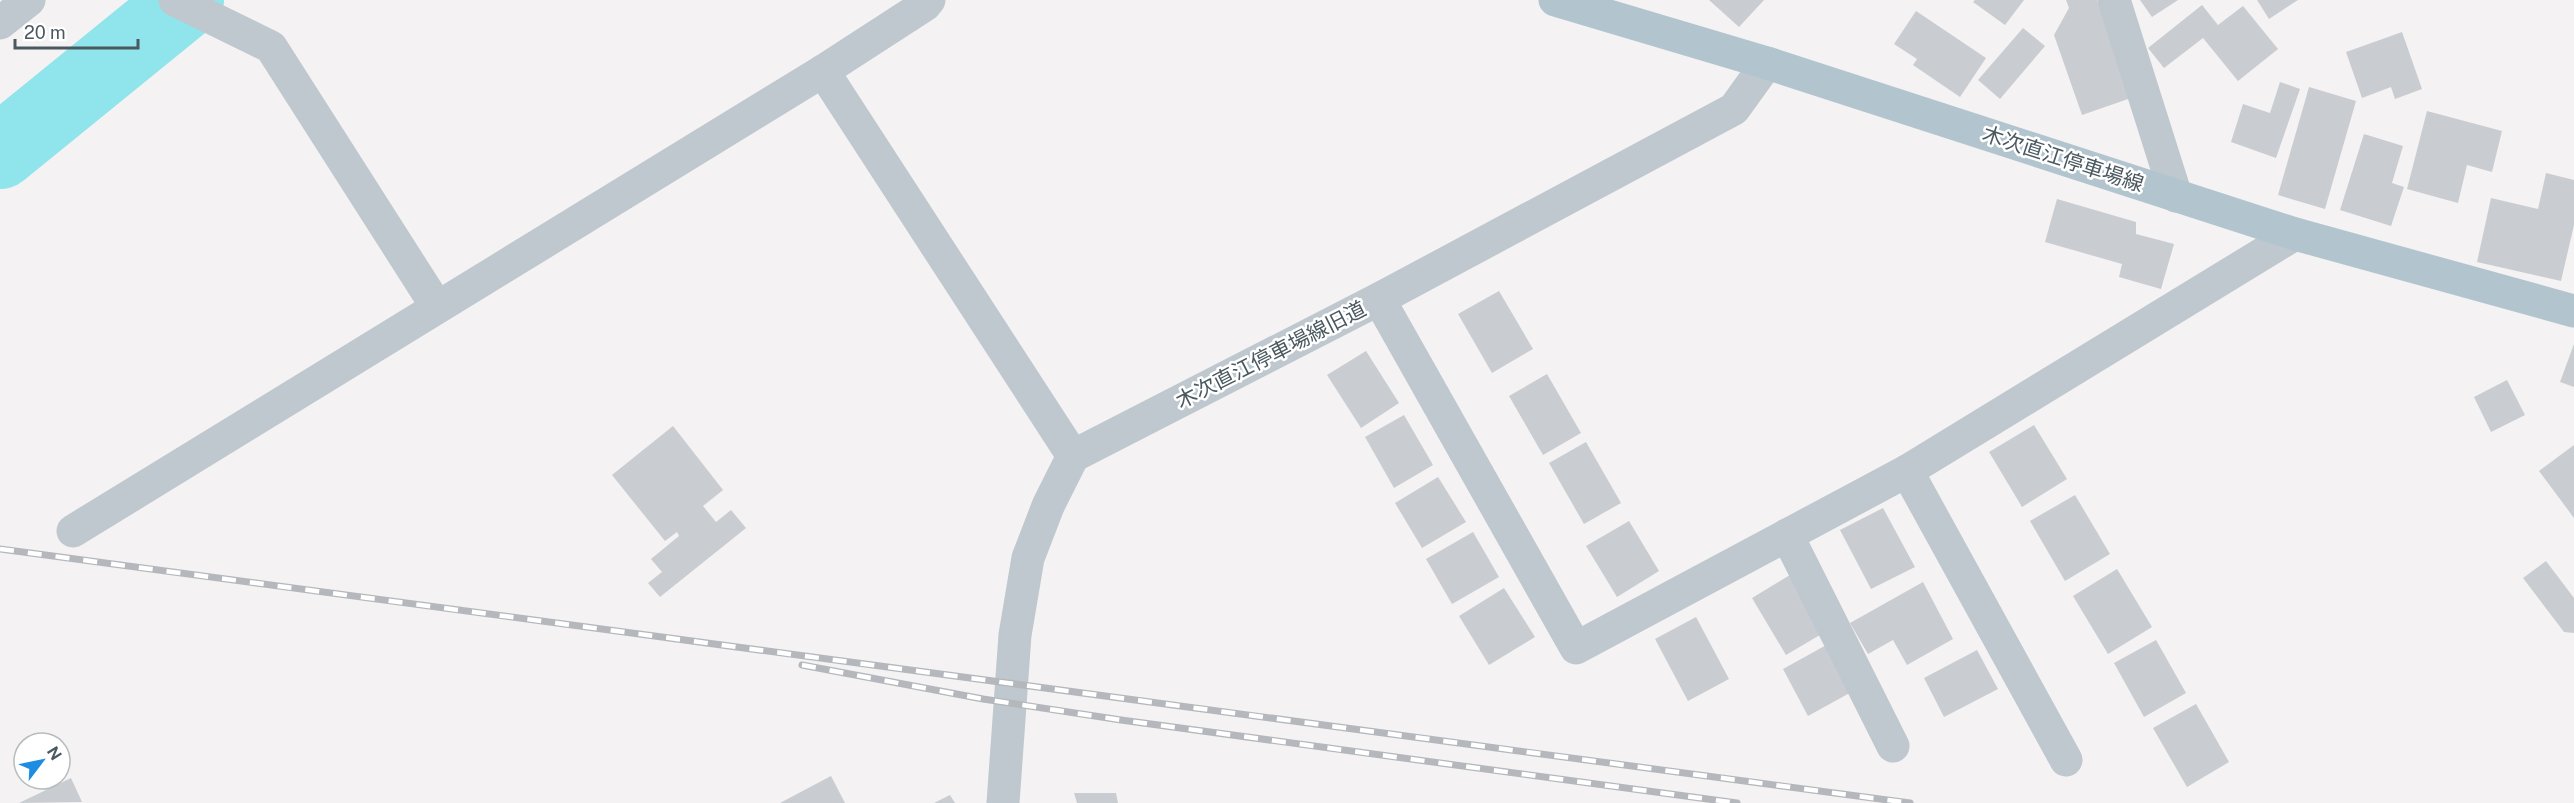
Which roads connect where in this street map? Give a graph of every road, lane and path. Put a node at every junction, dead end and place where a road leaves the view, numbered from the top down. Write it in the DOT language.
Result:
graph roads {
  1 [pos="29,0"];
  2 [pos="175,0"];
  3 [pos="929,0"];
  4 [pos="1555,0"];
  5 [pos="2114,0"];
  6 [pos="0,23"];
  7 [pos="1767,63"];
  8 [pos="824,70"];
  9 [pos="2176,196"];
  10 [pos="2295,234"];
  11 [pos="1379,299"];
  12 [pos="437,307"];
  13 [pos="2574,311"];
  14 [pos="1073,456"];
  15 [pos="1907,471"];
  16 [pos="73,531"];
  17 [pos="1787,535"];
  18 [pos="1893,746"];
  19 [pos="2066,760"];
  20 [pos="1003,803"];
  1 -- 6 [label="street"];
  2 -- 12 [label="street"];
  3 -- 8 [label="street"];
  4 -- 7 [label="main road, 木次直江停車場線"];
  5 -- 9 [label="street"];
  7 -- 9 [label="main road, 木次直江停車場線"];
  7 -- 11 [label="street, 木次直江停車場線旧道"];
  8 -- 12 [label="street"];
  8 -- 14 [label="street"];
  9 -- 10 [label="main road, 木次直江停車場線"];
  10 -- 13 [label="main road, 木次直江停車場線"];
  10 -- 15 [label="street"];
  11 -- 14 [label="street, 木次直江停車場線旧道"];
  11 -- 17 [label="street"];
  12 -- 16 [label="street"];
  14 -- 20 [label="street"];
  15 -- 17 [label="street"];
  15 -- 19 [label="street"];
  17 -- 18 [label="street"];
}
